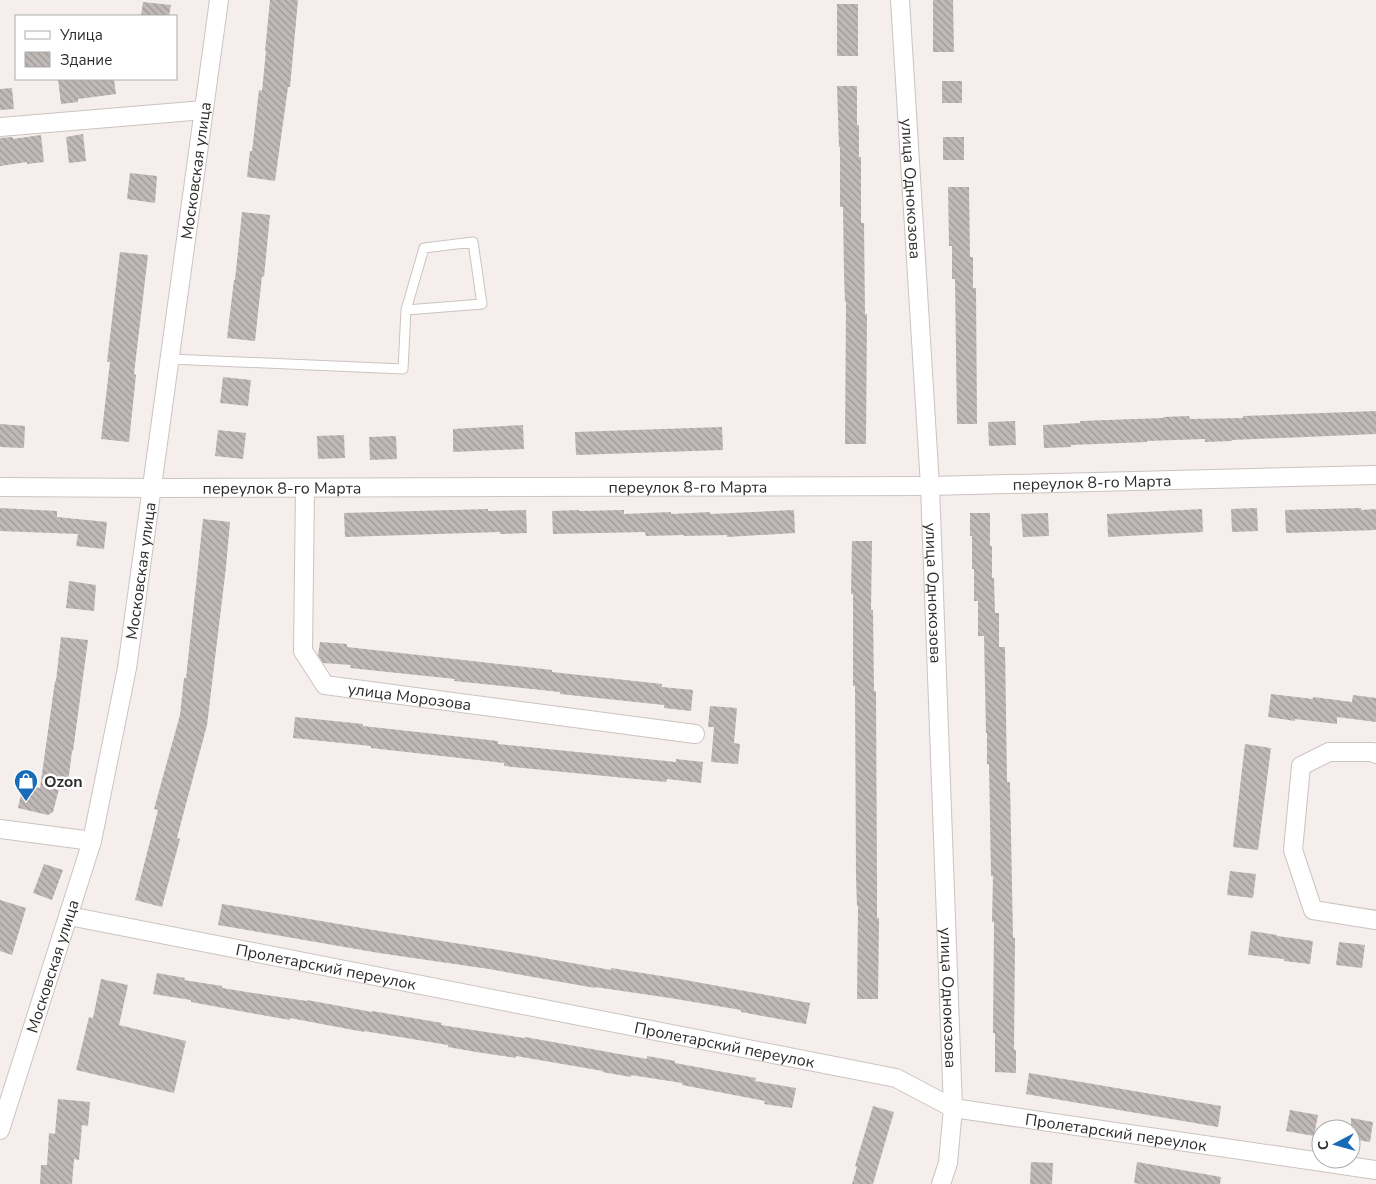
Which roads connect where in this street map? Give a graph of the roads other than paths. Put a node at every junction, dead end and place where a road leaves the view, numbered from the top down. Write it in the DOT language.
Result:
graph roads {
  1 [pos="219,0"];
  2 [pos="900,0"];
  3 [pos="204,110"];
  4 [pos="0,127"];
  5 [pos="406,310"];
  6 [pos="170,359"];
  7 [pos="1376,476"];
  8 [pos="930,486"];
  9 [pos="0,487"];
  10 [pos="152,488"];
  11 [pos="305,488"];
  12 [pos="695,734"];
  13 [pos="1376,754"];
  14 [pos="0,829"];
  15 [pos="92,841"];
  16 [pos="69,916"];
  17 [pos="1376,920"];
  18 [pos="953,1108"];
  19 [pos="0,1130"];
  20 [pos="1376,1170"];
  21 [pos="940,1184"];
  1 -- 3 [label="street, Московская улица"];
  2 -- 8 [label="street, улица Однокозова"];
  3 -- 4 [label="street"];
  3 -- 6 [label="street, Московская улица"];
  5 -- 5 [label="lane"];
  5 -- 6 [label="lane"];
  6 -- 10 [label="street, Московская улица"];
  7 -- 8 [label="street, переулок 8-го Марта"];
  8 -- 11 [label="street, переулок 8-го Марта"];
  8 -- 18 [label="street, улица Однокозова"];
  9 -- 10 [label="street, переулок 8-го Марта"];
  10 -- 11 [label="street, переулок 8-го Марта"];
  10 -- 15 [label="street, Московская улица"];
  11 -- 12 [label="street, улица Морозова"];
  13 -- 17 [label="street"];
  14 -- 15 [label="street"];
  15 -- 16 [label="street, Московская улица"];
  16 -- 18 [label="street, Пролетарский переулок"];
  16 -- 19 [label="street, Московская улица"];
  18 -- 20 [label="street, Пролетарский переулок"];
  18 -- 21 [label="street, улица Однокозова"];
}
